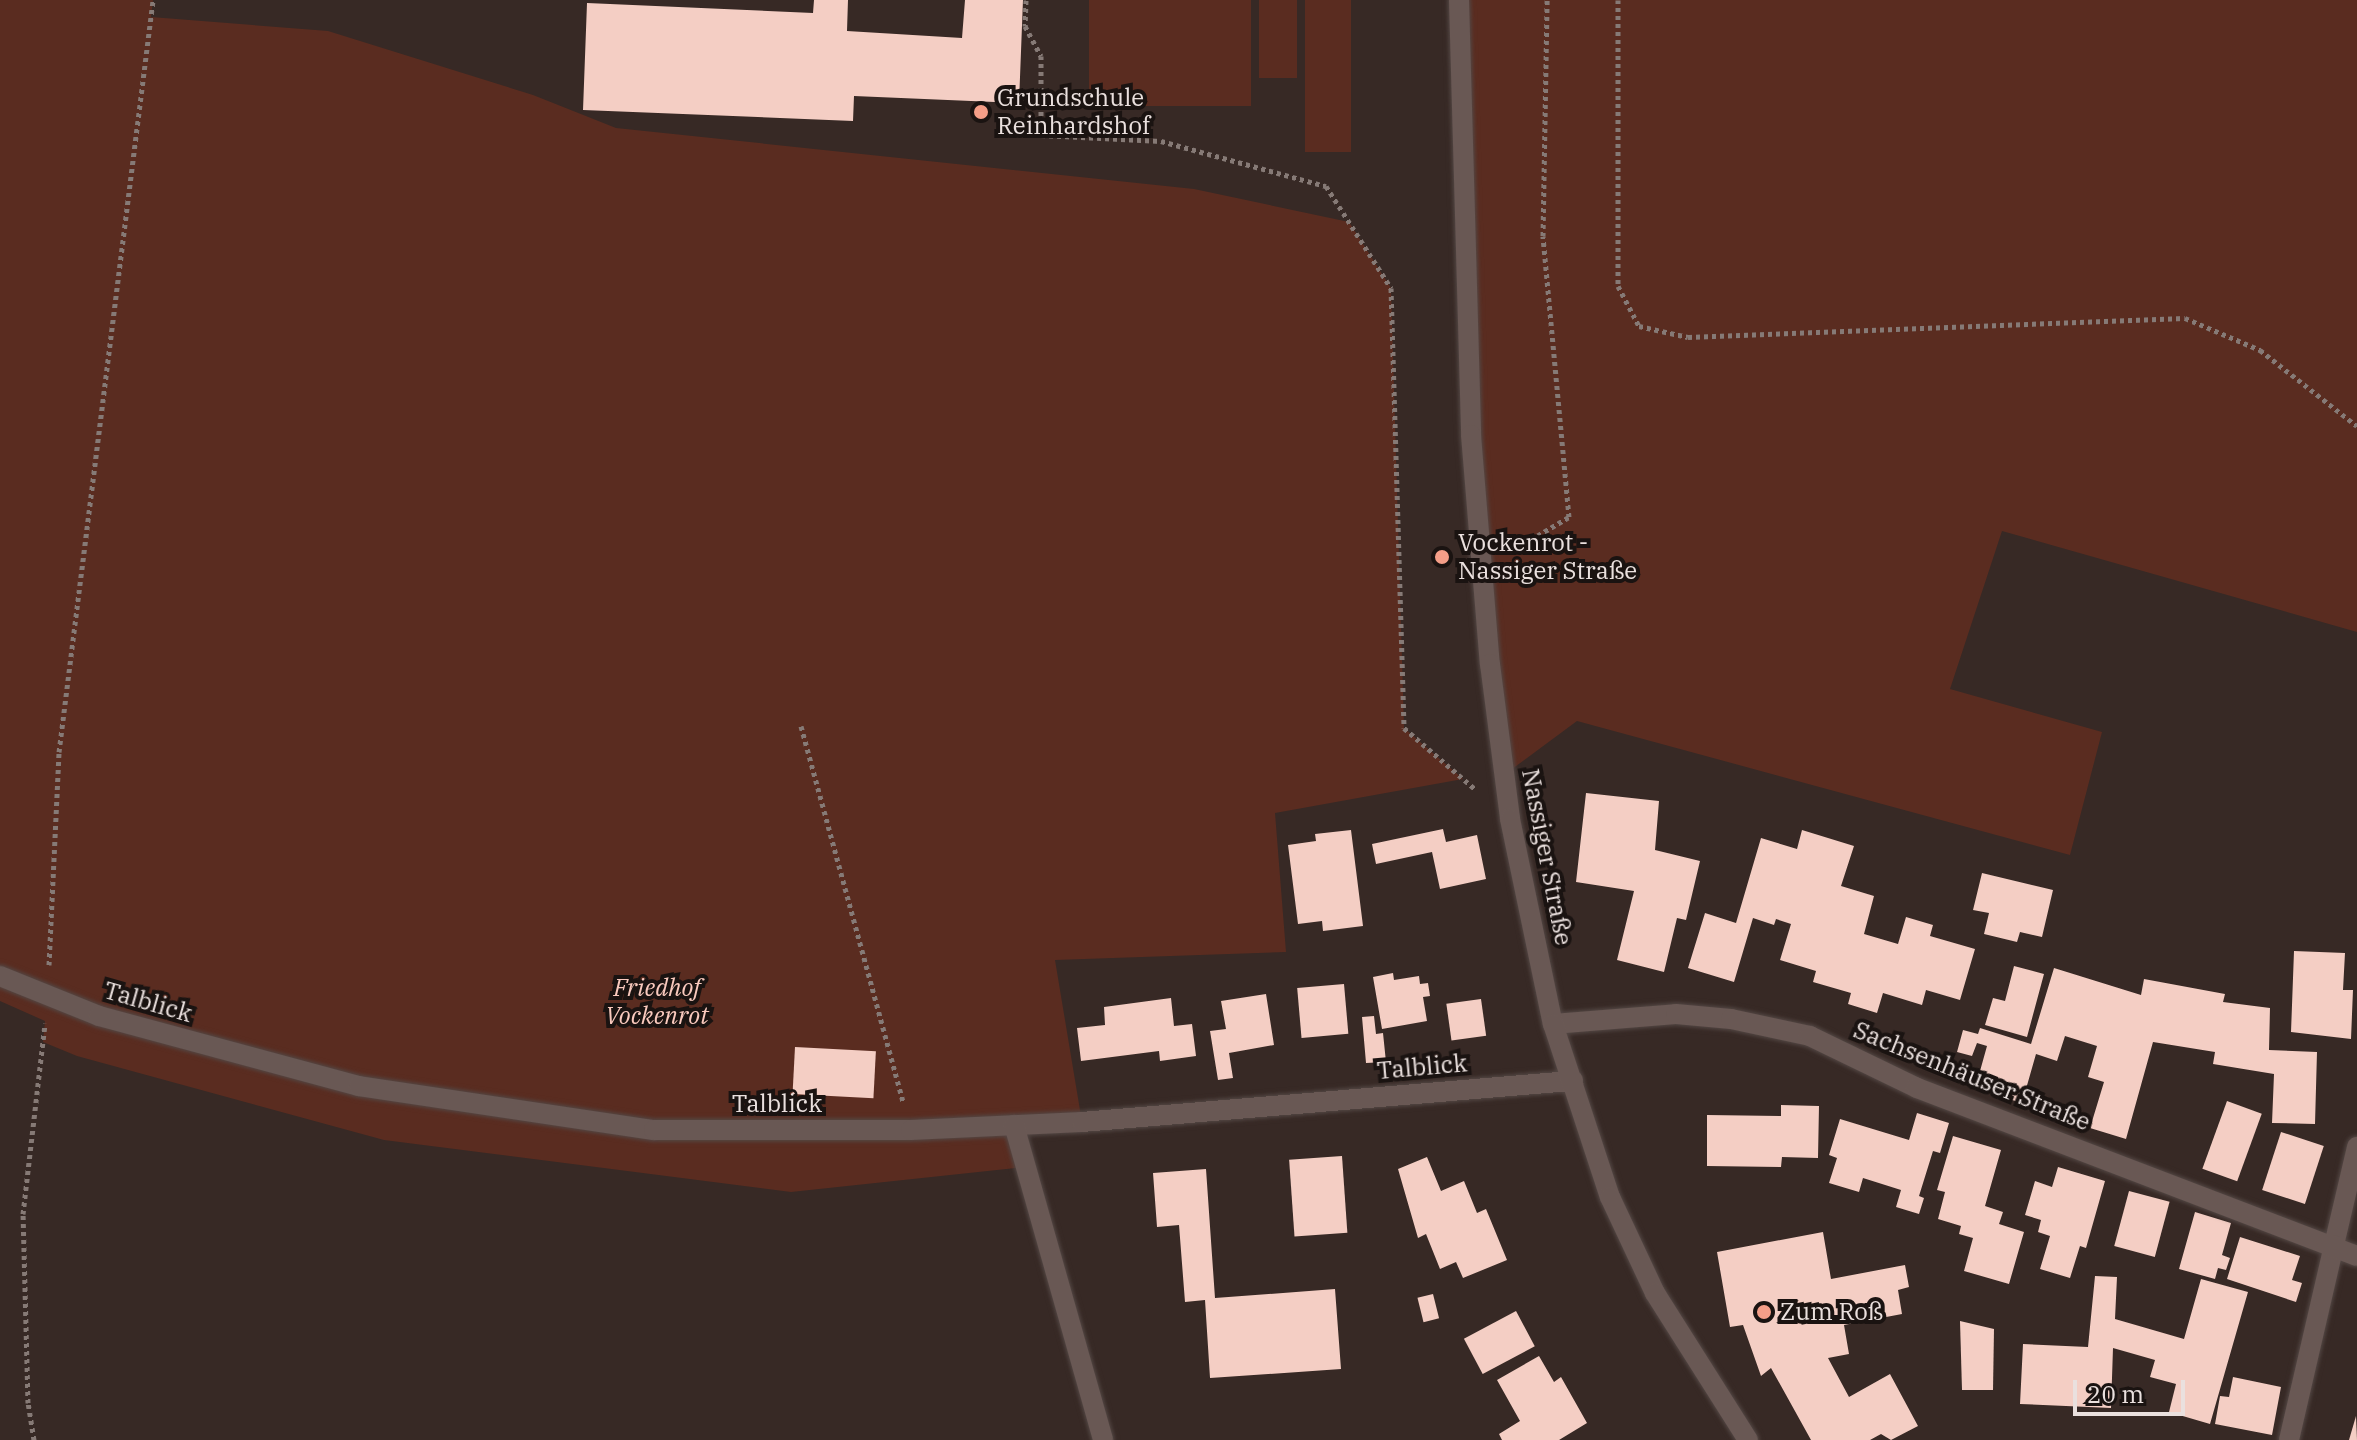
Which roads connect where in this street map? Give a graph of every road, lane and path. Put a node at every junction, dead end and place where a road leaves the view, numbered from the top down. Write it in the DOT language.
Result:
graph roads {
  1 [pos="153,0"];
  2 [pos="1026,0"];
  3 [pos="1459,0"];
  4 [pos="1547,0"];
  5 [pos="1618,0"];
  6 [pos="2357,426"];
  7 [pos="1482,569"];
  8 [pos="801,726"];
  9 [pos="1510,819"];
  10 [pos="0,976"];
  11 [pos="47,999"];
  12 [pos="1553,1024"];
  13 [pos="1573,1081"];
  14 [pos="1014,1125"];
  15 [pos="911,1130"];
  16 [pos="2357,1147"];
  17 [pos="2334,1245"];
  18 [pos="2357,1256"];
  19 [pos="34,1440"];
  20 [pos="1103,1440"];
  21 [pos="1748,1440"];
  22 [pos="2289,1440"];
  1 -- 11 [label="path"];
  2 -- 9 [label="path"];
  3 -- 7 [label="street, Nassiger Straße"];
  4 -- 7 [label="path"];
  5 -- 6 [label="path"];
  7 -- 9 [label="street, Nassiger Straße"];
  8 -- 15 [label="path"];
  9 -- 12 [label="street, Nassiger Straße"];
  10 -- 11 [label="street, Talblick"];
  11 -- 15 [label="street, Talblick"];
  11 -- 19 [label="path"];
  12 -- 13 [label="street, Nassiger Straße"];
  12 -- 17 [label="street, Sachsenhäuser Straße"];
  13 -- 14 [label="street, Talblick"];
  13 -- 21 [label="street, Nassiger Straße"];
  14 -- 15 [label="street, Talblick"];
  14 -- 20 [label="street"];
  16 -- 17 [label="street"];
  17 -- 18 [label="street, Sachsenhäuser Straße"];
  17 -- 22 [label="street"];
}
